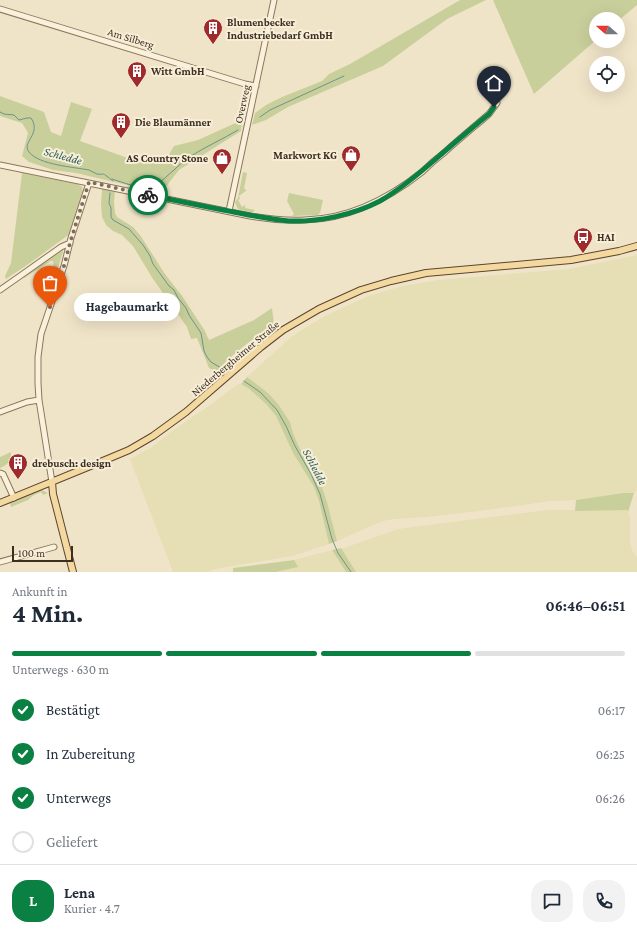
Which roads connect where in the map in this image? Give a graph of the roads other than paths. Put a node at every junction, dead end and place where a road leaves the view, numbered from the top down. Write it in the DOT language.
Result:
graph roads {
  1 [pos="274,0"];
  2 [pos="0,9"];
  3 [pos="256,86"];
  4 [pos="498,103"];
  5 [pos="0,165"];
  6 [pos="89,182"];
  7 [pos="229,211"];
  8 [pos="70,243"];
  9 [pos="637,246"];
  10 [pos="0,290"];
  11 [pos="39,400"];
  12 [pos="0,412"];
  13 [pos="0,473"];
  14 [pos="52,482"];
  15 [pos="14,498"];
  16 [pos="0,503"];
  17 [pos="54,547"];
  18 [pos="0,562"];
  19 [pos="73,572"];
  1 -- 3 [label="street, Overweg"];
  2 -- 3 [label="street, Am Silberg"];
  3 -- 7 [label="street, Overweg"];
  4 -- 7 [label="street"];
  5 -- 6 [label="street"];
  6 -- 7 [label="street"];
  6 -- 8 [label="street"];
  8 -- 10 [label="street"];
  8 -- 11 [label="street"];
  9 -- 14 [label="main road, Niederbergheimer Straße"];
  11 -- 12 [label="street"];
  11 -- 14 [label="street"];
  13 -- 15 [label="street"];
  14 -- 15 [label="main road, Niederbergheimer Straße"];
  14 -- 19 [label="main road"];
  15 -- 16 [label="main road, Niederbergheimer Straße"];
  17 -- 18 [label="street"];
}
